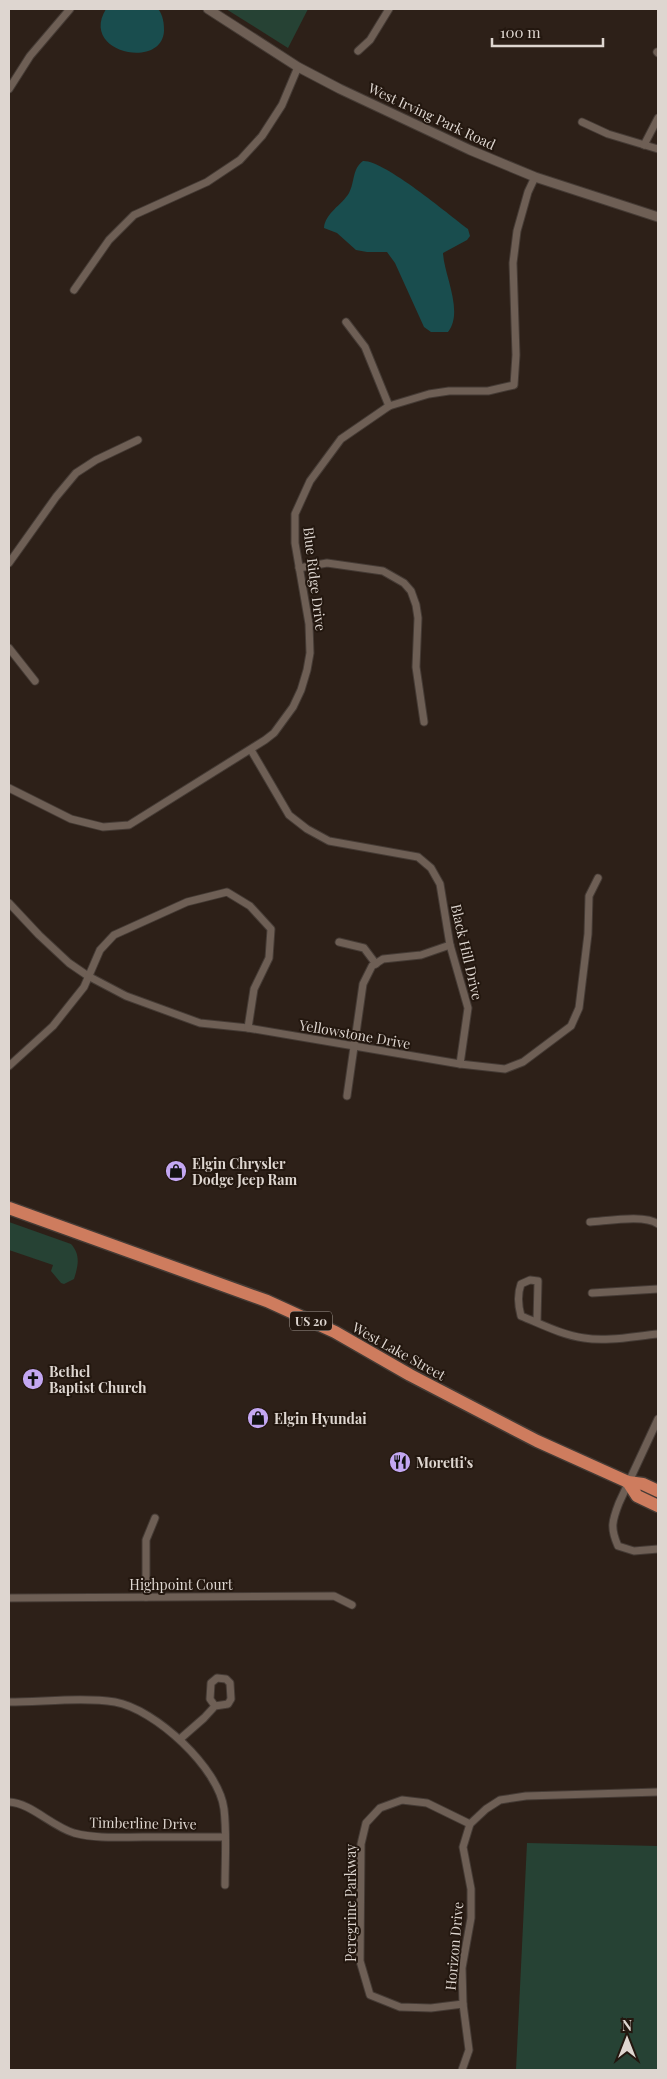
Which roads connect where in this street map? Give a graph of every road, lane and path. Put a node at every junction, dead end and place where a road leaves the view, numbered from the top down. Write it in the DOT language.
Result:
graph roads {
  1 [pos="70,9"];
  2 [pos="208,9"];
  3 [pos="388,9"];
  4 [pos="358,51"];
  5 [pos="298,67"];
  6 [pos="9,89"];
  7 [pos="658,118"];
  8 [pos="582,122"];
  9 [pos="644,145"];
  10 [pos="658,149"];
  11 [pos="535,178"];
  12 [pos="658,216"];
  13 [pos="74,290"];
  14 [pos="346,322"];
  15 [pos="389,406"];
  16 [pos="138,440"];
  17 [pos="9,562"];
  18 [pos="299,568"];
  19 [pos="9,648"];
  20 [pos="35,682"];
  21 [pos="424,722"];
  22 [pos="251,750"];
  23 [pos="9,788"];
  24 [pos="598,878"];
  25 [pos="9,903"];
  26 [pos="339,942"];
  27 [pos="450,945"];
  28 [pos="376,964"];
  29 [pos="88,976"];
  30 [pos="248,1028"];
  31 [pos="354,1047"];
  32 [pos="460,1064"];
  33 [pos="9,1066"];
  34 [pos="347,1096"];
  35 [pos="9,1208"];
  36 [pos="590,1222"];
  37 [pos="658,1224"];
  38 [pos="658,1289"];
  39 [pos="592,1292"];
  40 [pos="537,1322"];
  41 [pos="658,1334"];
  42 [pos="658,1419"];
  43 [pos="628,1482"];
  44 [pos="658,1490"];
  45 [pos="658,1506"];
  46 [pos="155,1518"];
  47 [pos="658,1549"];
  48 [pos="146,1597"];
  49 [pos="9,1598"];
  50 [pos="352,1605"];
  51 [pos="9,1702"];
  52 [pos="215,1706"];
  53 [pos="180,1738"];
  54 [pos="658,1792"];
  55 [pos="9,1802"];
  56 [pos="470,1824"];
  57 [pos="225,1837"];
  58 [pos="225,1885"];
  59 [pos="463,2004"];
  60 [pos="462,2070"];
  1 -- 6 [label="street"];
  2 -- 5 [label="main road, West Irving Park Road"];
  3 -- 4 [label="street"];
  5 -- 11 [label="main road, West Irving Park Road"];
  5 -- 13 [label="street"];
  7 -- 9 [label="street"];
  8 -- 9 [label="street"];
  9 -- 10 [label="street"];
  11 -- 12 [label="main road, West Irving Park Road"];
  11 -- 15 [label="street, Blue Ridge Drive"];
  14 -- 15 [label="street"];
  15 -- 18 [label="street, Blue Ridge Drive"];
  16 -- 17 [label="street"];
  18 -- 21 [label="street"];
  18 -- 22 [label="street, Blue Ridge Drive"];
  19 -- 20 [label="street"];
  22 -- 23 [label="street, Blue Ridge Drive"];
  22 -- 27 [label="street, Black Hill Drive"];
  24 -- 32 [label="street, Yellowstone Drive"];
  25 -- 29 [label="street, Yellowstone Drive"];
  26 -- 28 [label="street"];
  27 -- 28 [label="street"];
  27 -- 32 [label="street, Black Hill Drive"];
  28 -- 31 [label="street"];
  29 -- 30 [label="street, Yellowstone Drive"];
  29 -- 30 [label="street"];
  29 -- 33 [label="street"];
  30 -- 31 [label="street, Yellowstone Drive"];
  31 -- 32 [label="street, Yellowstone Drive"];
  31 -- 34 [label="street"];
  35 -- 43 [label="highway, West Lake Street / US 20"];
  36 -- 37 [label="street"];
  38 -- 39 [label="street"];
  40 -- 40 [label="street"];
  40 -- 41 [label="street"];
  42 -- 43 [label="street"];
  43 -- 44 [label="highway, West Lake Street / US 20"];
  43 -- 45 [label="highway, West Lake Street / US 20"];
  43 -- 47 [label="street"];
  46 -- 48 [label="street"];
  48 -- 49 [label="street, Highpoint Court"];
  48 -- 50 [label="street, Highpoint Court"];
  51 -- 53 [label="street"];
  52 -- 53 [label="street"];
  53 -- 57 [label="street"];
  54 -- 56 [label="street"];
  55 -- 57 [label="street, Timberline Drive"];
  56 -- 59 [label="street, Horizon Drive"];
  56 -- 59 [label="street, Peregrine Parkway"];
  57 -- 58 [label="street"];
  59 -- 60 [label="street, Horizon Drive"];
}
